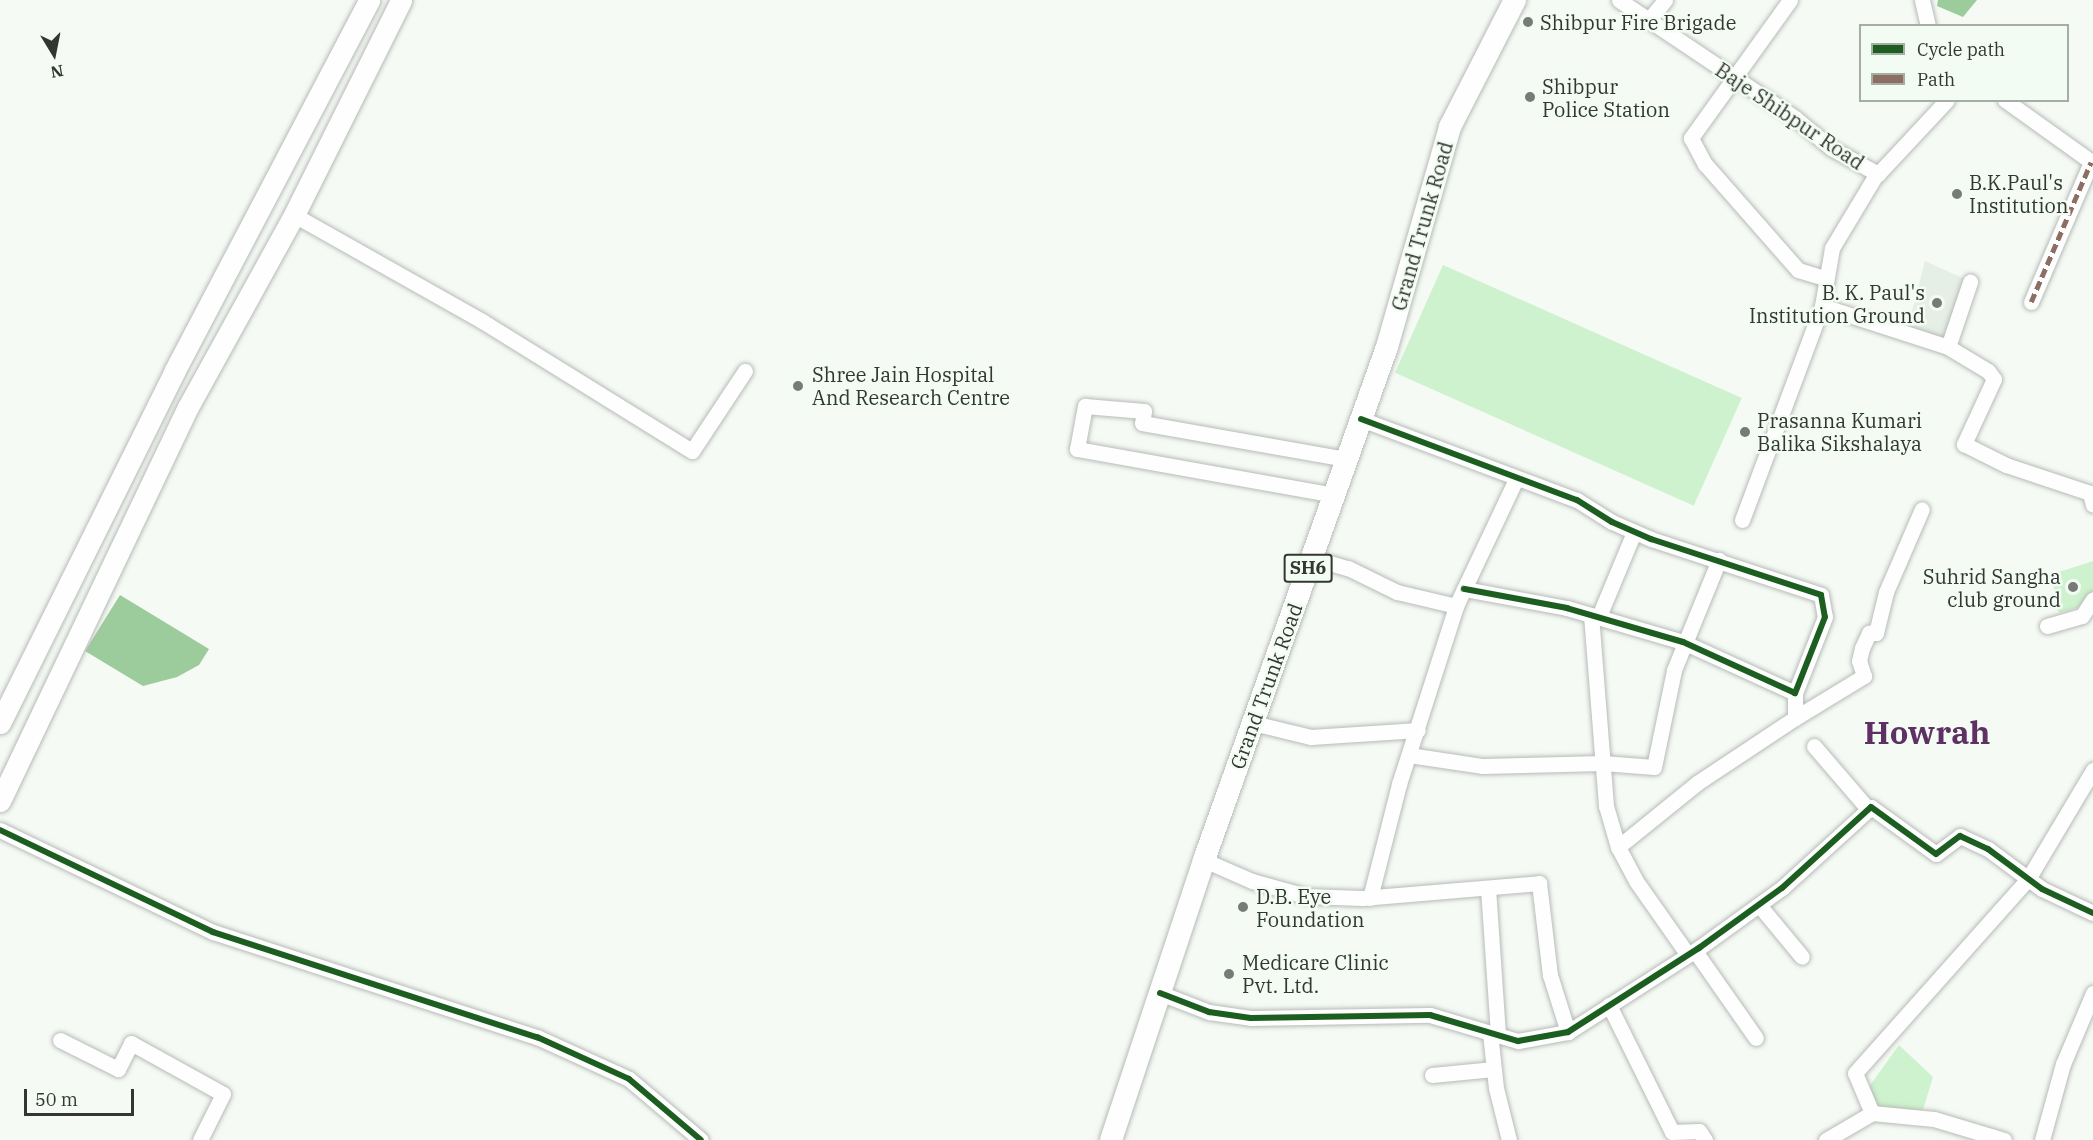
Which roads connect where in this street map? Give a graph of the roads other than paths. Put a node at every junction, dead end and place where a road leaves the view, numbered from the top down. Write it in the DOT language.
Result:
graph roads {
  1 [pos="369,0"];
  2 [pos="400,0"];
  3 [pos="1515,0"];
  4 [pos="1619,0"];
  5 [pos="1665,0"];
  6 [pos="1790,0"];
  7 [pos="1922,0"];
  8 [pos="1648,21"];
  9 [pos="1928,24"];
  10 [pos="1732,76"];
  11 [pos="1945,102"];
  12 [pos="2008,102"];
  13 [pos="2092,162"];
  14 [pos="1876,173"];
  15 [pos="294,215"];
  16 [pos="1825,278"];
  17 [pos="1970,282"];
  18 [pos="2031,303"];
  19 [pos="1822,306"];
  20 [pos="1948,347"];
  21 [pos="745,371"];
  22 [pos="1361,419"];
  23 [pos="1347,459"];
  24 [pos="1516,480"];
  25 [pos="1335,495"];
  26 [pos="2093,505"];
  27 [pos="1922,509"];
  28 [pos="1742,520"];
  29 [pos="1634,532"];
  30 [pos="1312,558"];
  31 [pos="1719,560"];
  32 [pos="1464,589"];
  33 [pos="2093,598"];
  34 [pos="1456,606"];
  35 [pos="1596,612"];
  36 [pos="2047,626"];
  37 [pos="1683,642"];
  38 [pos="1795,693"];
  39 [pos="1795,718"];
  40 [pos="0,723"];
  41 [pos="1253,723"];
  42 [pos="1418,730"];
  43 [pos="1814,746"];
  44 [pos="1409,755"];
  45 [pos="1603,763"];
  46 [pos="2093,770"];
  47 [pos="0,801"];
  48 [pos="1868,809"];
  49 [pos="0,830"];
  50 [pos="1618,847"];
  51 [pos="1204,860"];
  52 [pos="2028,879"];
  53 [pos="1488,888"];
  54 [pos="1370,898"];
  55 [pos="1759,905"];
  56 [pos="2093,913"];
  57 [pos="1692,953"];
  58 [pos="1802,957"];
  59 [pos="1160,993"];
  60 [pos="2093,993"];
  61 [pos="1610,1005"];
  62 [pos="1568,1032"];
  63 [pos="1494,1034"];
  64 [pos="1756,1038"];
  65 [pos="60,1040"];
  66 [pos="1494,1069"];
  67 [pos="1432,1075"];
  68 [pos="1872,1113"];
  69 [pos="200,1140"];
  70 [pos="701,1140"];
  71 [pos="1111,1140"];
  72 [pos="1509,1140"];
  73 [pos="1705,1140"];
  74 [pos="1826,1140"];
  75 [pos="2004,1140"];
  76 [pos="2042,1140"];
  1 -- 40 [label="main road"];
  2 -- 15 [label="main road"];
  3 -- 22 [label="main road, Grand Trunk Road / SH6"];
  4 -- 8 [label="street, Baje Shibpur Road"];
  5 -- 8 [label="street"];
  6 -- 10 [label="street"];
  7 -- 9 [label="street"];
  8 -- 10 [label="street, Baje Shibpur Road"];
  10 -- 14 [label="street, Baje Shibpur Road"];
  10 -- 16 [label="street"];
  11 -- 14 [label="street, Baje Shibpur Road"];
  12 -- 13 [label="street"];
  13 -- 18 [label="street"];
  14 -- 16 [label="street"];
  15 -- 21 [label="street"];
  15 -- 47 [label="main road"];
  16 -- 19 [label="street"];
  17 -- 20 [label="street"];
  19 -- 20 [label="street"];
  19 -- 28 [label="street"];
  20 -- 26 [label="street"];
  22 -- 23 [label="main road, Grand Trunk Road / SH6"];
  22 -- 24 [label="street"];
  23 -- 25 [label="main road, Grand Trunk Road / SH6"];
  23 -- 25 [label="street"];
  24 -- 29 [label="street"];
  24 -- 32 [label="street"];
  25 -- 30 [label="main road, Grand Trunk Road / SH6"];
  27 -- 39 [label="street"];
  29 -- 31 [label="street"];
  29 -- 35 [label="street"];
  30 -- 34 [label="street"];
  30 -- 41 [label="main road, Grand Trunk Road / SH6"];
  31 -- 37 [label="street"];
  31 -- 38 [label="street"];
  32 -- 34 [label="street"];
  32 -- 35 [label="street"];
  33 -- 36 [label="street"];
  34 -- 42 [label="street"];
  35 -- 37 [label="street"];
  35 -- 45 [label="street"];
  37 -- 38 [label="street"];
  37 -- 45 [label="street"];
  38 -- 39 [label="street"];
  39 -- 50 [label="street"];
  41 -- 42 [label="street"];
  41 -- 51 [label="main road, Grand Trunk Road / SH6"];
  42 -- 44 [label="street"];
  43 -- 48 [label="street"];
  44 -- 45 [label="street"];
  44 -- 54 [label="street"];
  45 -- 50 [label="street"];
  46 -- 52 [label="street"];
  48 -- 52 [label="street"];
  48 -- 55 [label="street"];
  49 -- 70 [label="street"];
  50 -- 57 [label="street"];
  51 -- 54 [label="street"];
  51 -- 59 [label="main road, Grand Trunk Road / SH6"];
  52 -- 56 [label="street"];
  52 -- 68 [label="street"];
  53 -- 54 [label="street"];
  53 -- 62 [label="street"];
  53 -- 63 [label="street"];
  55 -- 57 [label="street"];
  55 -- 58 [label="street"];
  57 -- 61 [label="street"];
  57 -- 64 [label="street"];
  59 -- 63 [label="street"];
  59 -- 71 [label="main road, Grand Trunk Road / SH6"];
  60 -- 76 [label="street"];
  61 -- 62 [label="street"];
  61 -- 73 [label="street"];
  62 -- 63 [label="street"];
  63 -- 66 [label="street"];
  65 -- 69 [label="street"];
  66 -- 67 [label="street"];
  66 -- 72 [label="street"];
  68 -- 74 [label="street"];
  68 -- 75 [label="street"];
}
